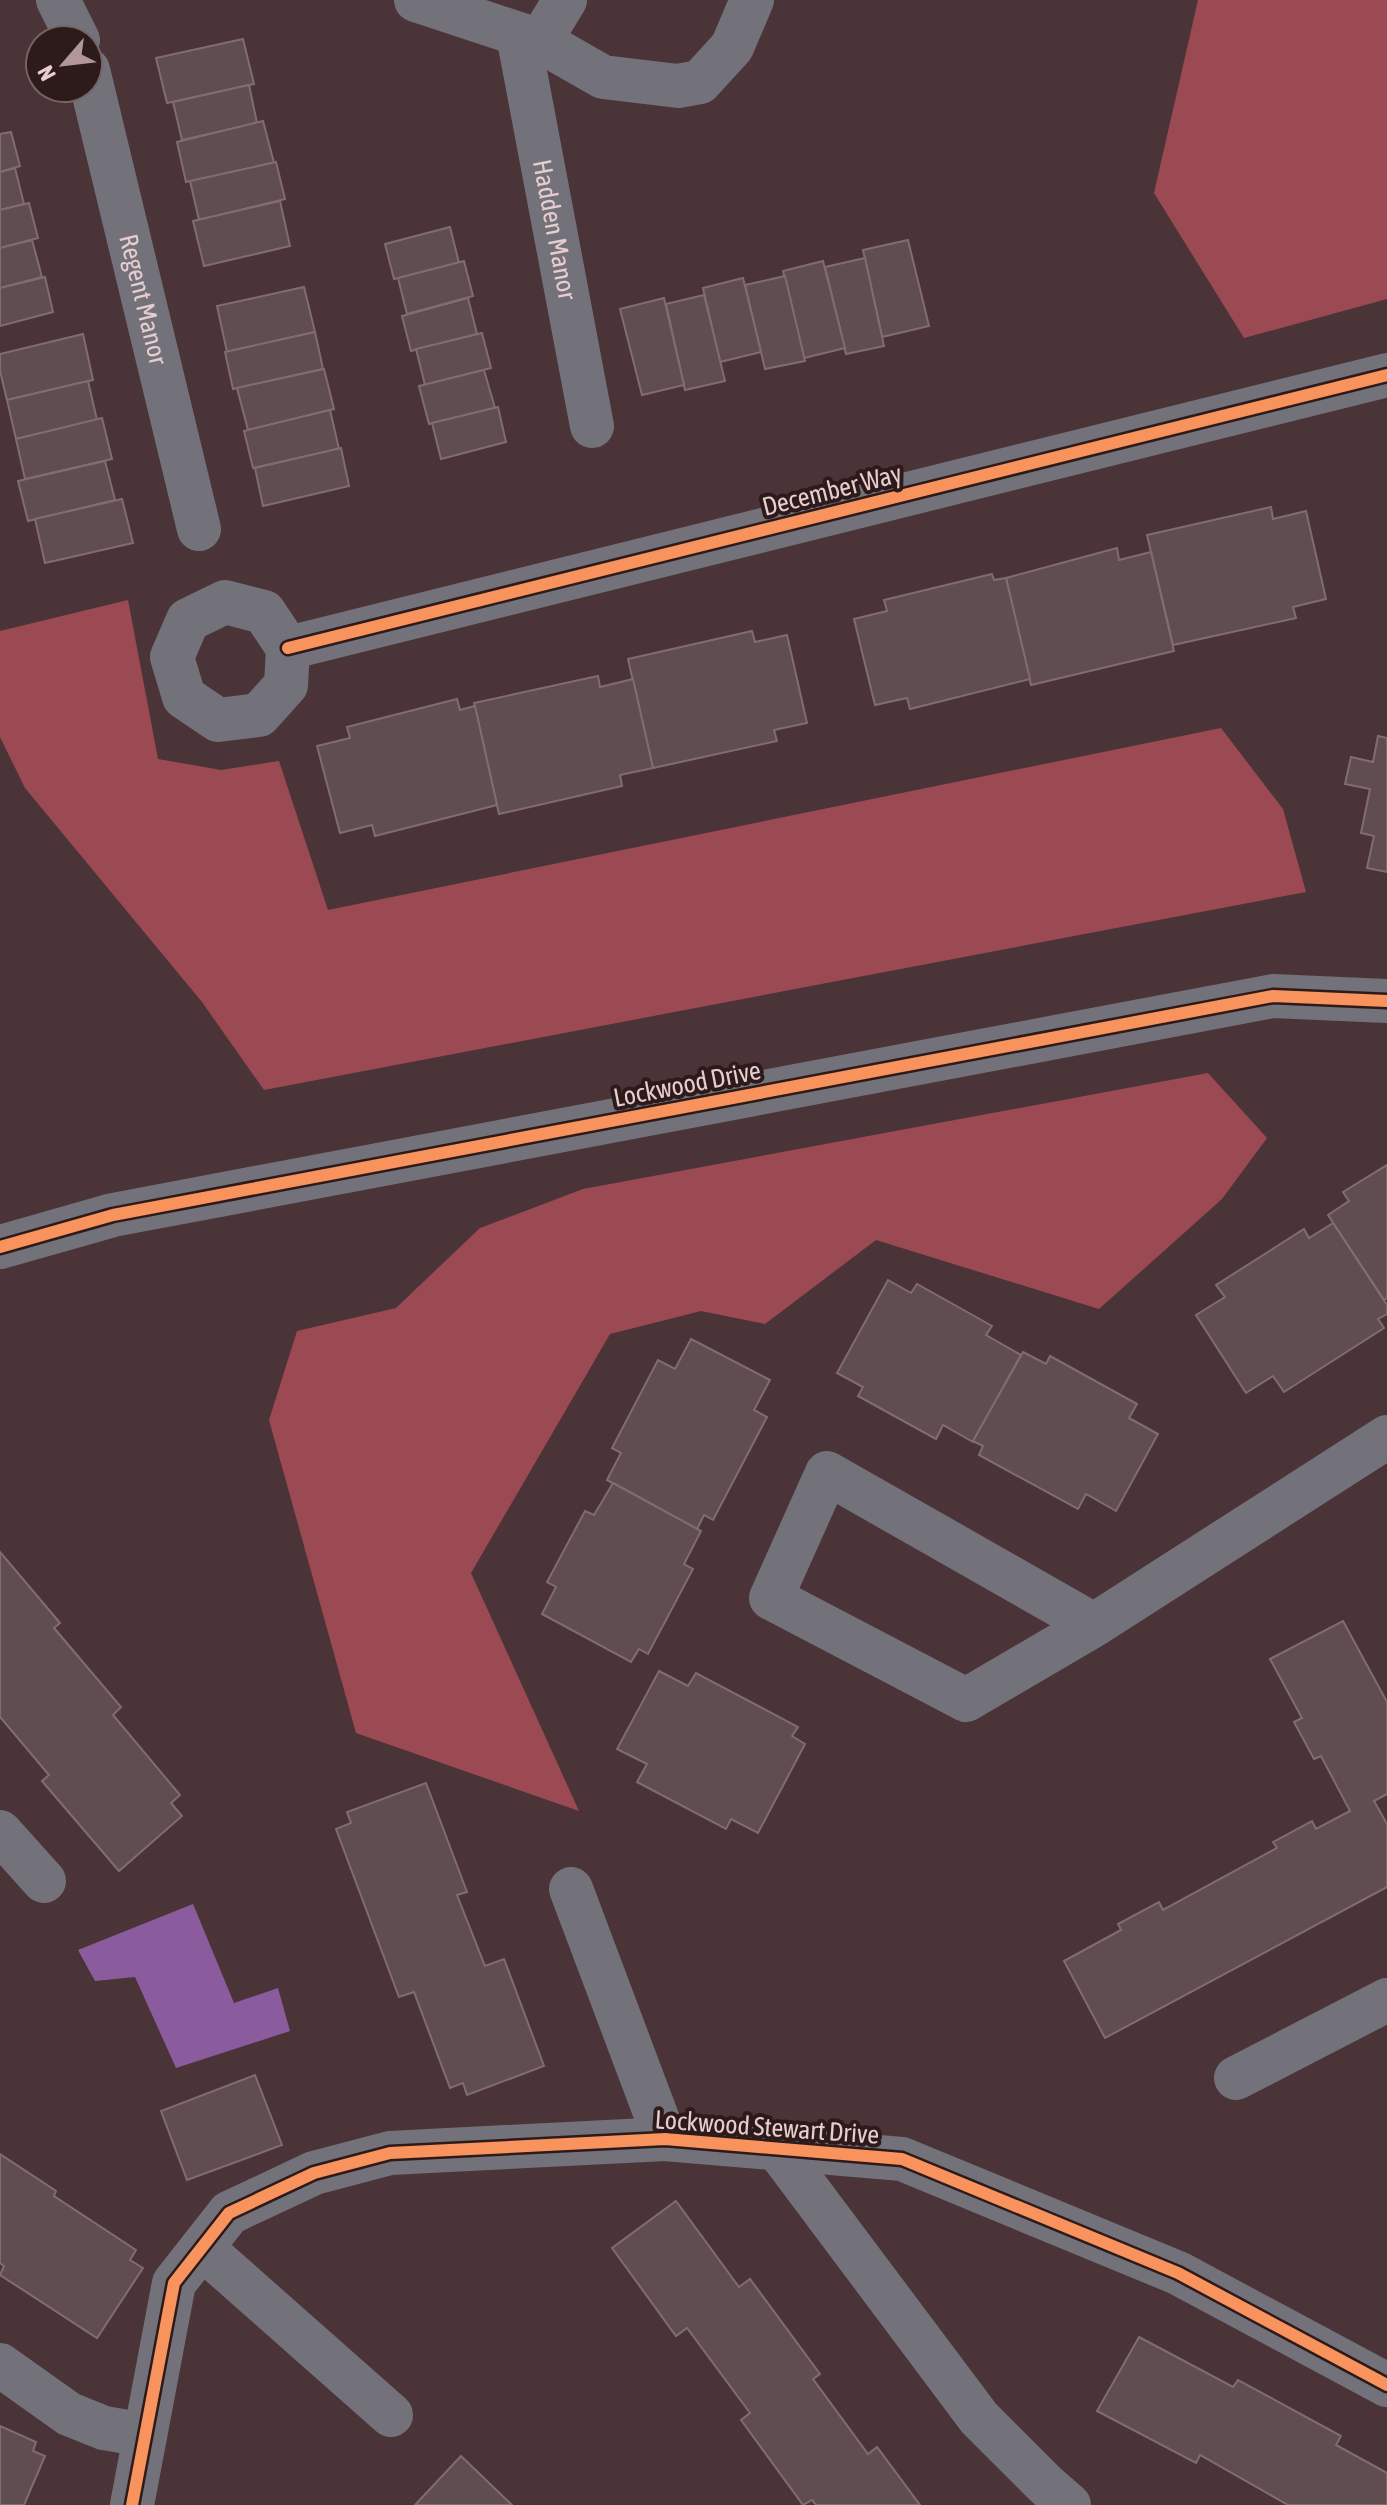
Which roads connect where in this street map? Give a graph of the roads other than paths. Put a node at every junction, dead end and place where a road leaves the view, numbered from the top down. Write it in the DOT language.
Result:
graph roads {
  1 [pos="58,0"];
  2 [pos="416,0"];
  3 [pos="565,0"];
  4 [pos="752,0"];
  5 [pos="70,24"];
  6 [pos="529,38"];
  7 [pos="96,104"];
  8 [pos="1387,375"];
  9 [pos="592,426"];
  10 [pos="199,529"];
  11 [pos="288,648"];
  12 [pos="1387,1001"];
  13 [pos="0,1247"];
  14 [pos="1387,1437"];
  15 [pos="1094,1625"];
  16 [pos="0,1832"];
  17 [pos="44,1881"];
  18 [pos="571,1889"];
  19 [pos="1387,2000"];
  20 [pos="1236,2078"];
  21 [pos="665,2139"];
  22 [pos="776,2147"];
  23 [pos="202,2248"];
  24 [pos="0,2365"];
  25 [pos="1387,2385"];
  26 [pos="391,2415"];
  27 [pos="145,2435"];
  28 [pos="132,2505"];
  29 [pos="1069,2505"];
  1 -- 5 [label="street"];
  2 -- 6 [label="street"];
  3 -- 6 [label="street"];
  4 -- 6 [label="street"];
  6 -- 9 [label="street, Hadden Manor"];
  7 -- 10 [label="street, Regent Manor"];
  8 -- 11 [label="street, December Way"];
  12 -- 13 [label="street, Lockwood Drive"];
  14 -- 15 [label="street"];
  15 -- 15 [label="street"];
  16 -- 17 [label="street"];
  18 -- 21 [label="street"];
  19 -- 20 [label="street"];
  21 -- 22 [label="street, Lockwood Stewart Drive"];
  21 -- 23 [label="street, Lockwood Stewart Drive"];
  22 -- 25 [label="street, Lockwood Stewart Drive"];
  22 -- 29 [label="street, Lockwood Stewart Drive"];
  23 -- 26 [label="street"];
  23 -- 27 [label="street, Lockwood Stewart Drive"];
  24 -- 27 [label="street"];
  27 -- 28 [label="street, Lockwood Stewart Drive"];
}
